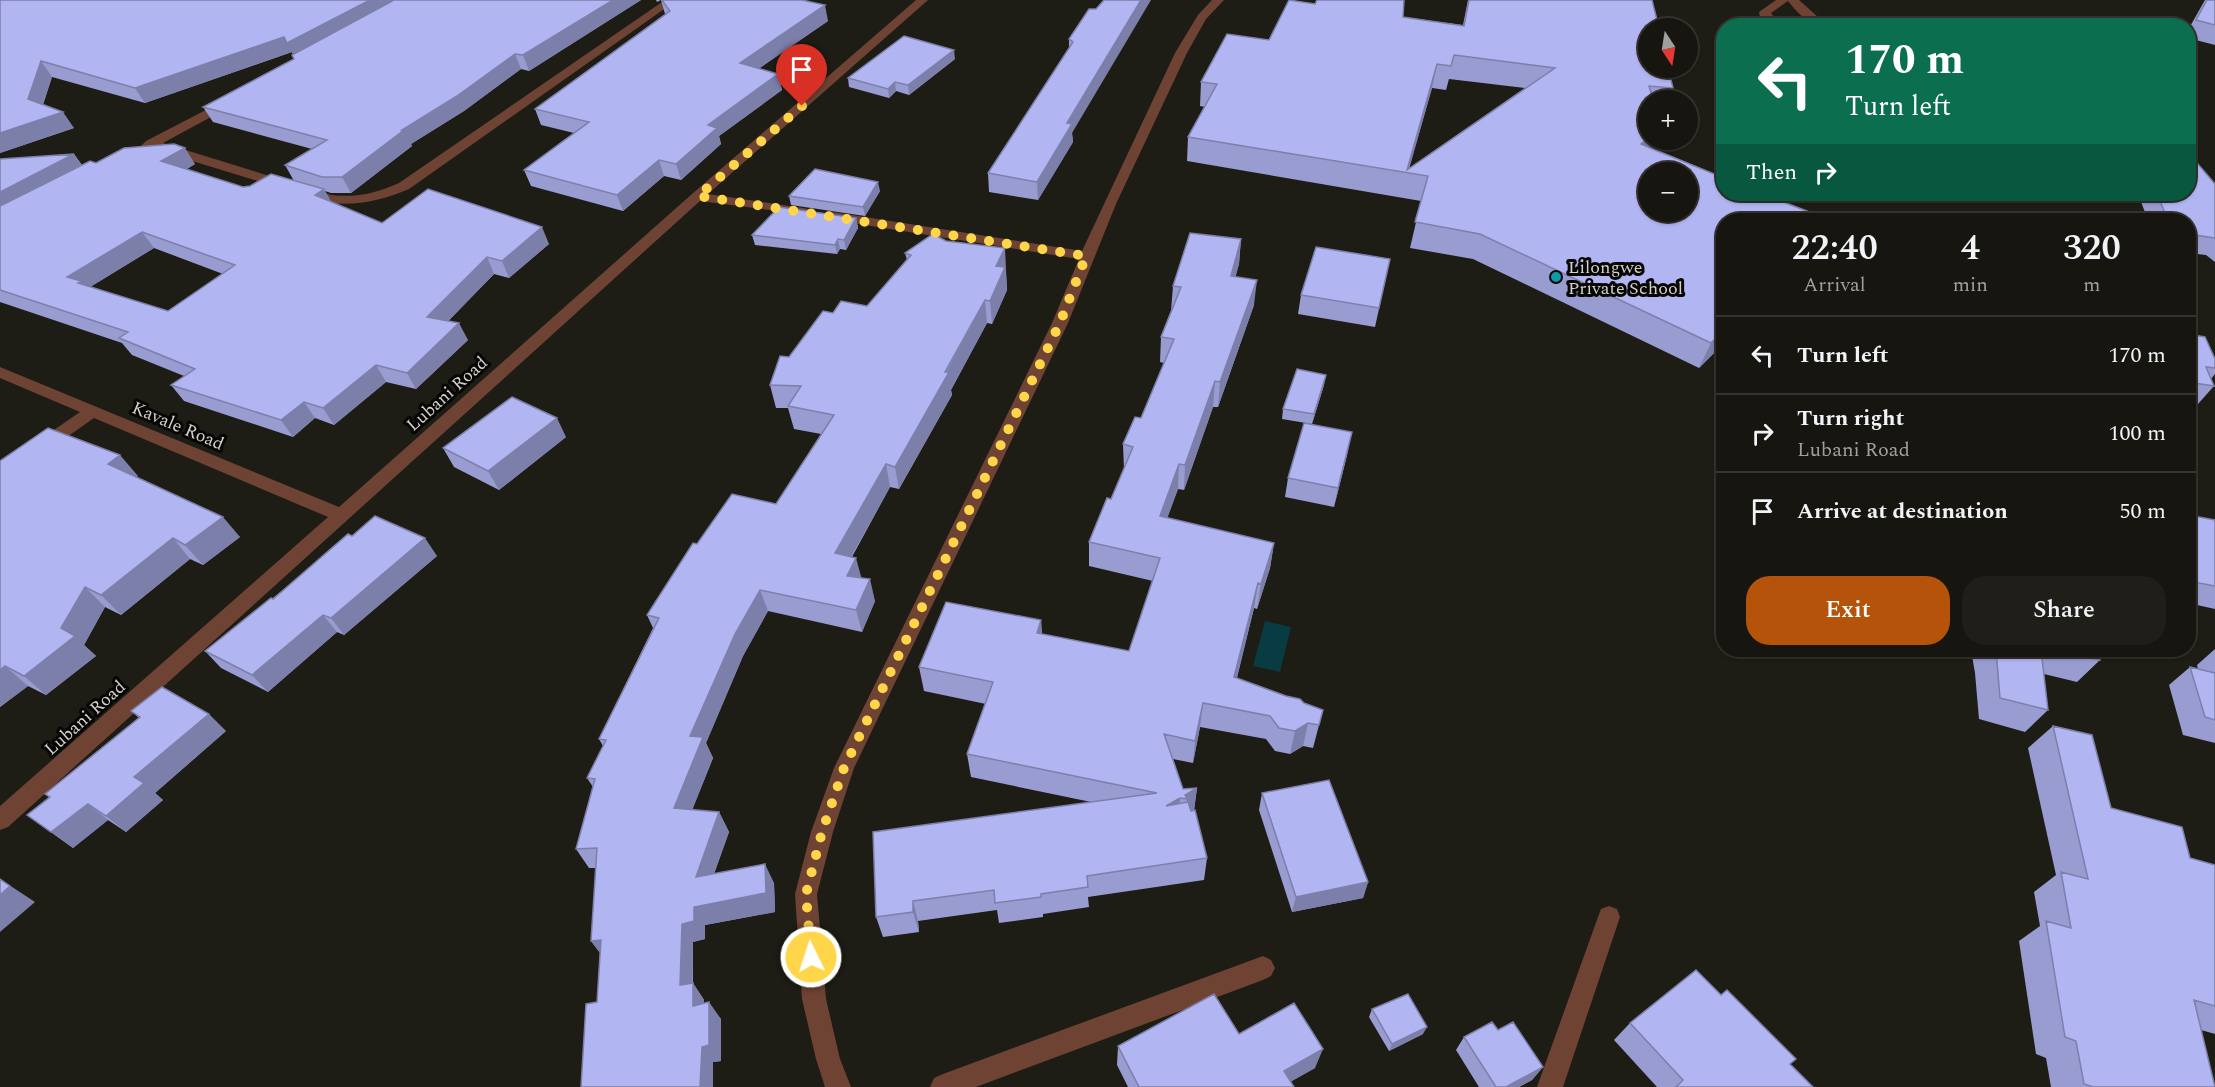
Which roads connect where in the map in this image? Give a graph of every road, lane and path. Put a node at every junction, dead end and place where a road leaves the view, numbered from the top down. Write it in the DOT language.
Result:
graph roads {
  1 [pos="672,0"];
  2 [pos="923,0"];
  3 [pos="1219,0"];
  4 [pos="1784,0"];
  5 [pos="1793,0"];
  6 [pos="1766,18"];
  7 [pos="1812,18"];
  8 [pos="236,99"];
  9 [pos="151,144"];
  10 [pos="131,155"];
  11 [pos="698,196"];
  12 [pos="1086,256"];
  13 [pos="0,372"];
  14 [pos="92,411"];
  15 [pos="0,476"];
  16 [pos="340,515"];
  17 [pos="0,820"];
  18 [pos="1609,917"];
  19 [pos="1263,968"];
  20 [pos="838,1087"];
  21 [pos="943,1087"];
  22 [pos="1550,1087"];
  1 -- 9 [label="street"];
  2 -- 11 [label="street, Lubani Road"];
  3 -- 12 [label="street"];
  4 -- 6 [label="street"];
  5 -- 7 [label="street"];
  8 -- 9 [label="street"];
  9 -- 10 [label="street"];
  11 -- 12 [label="street"];
  11 -- 16 [label="street, Lubani Road"];
  12 -- 20 [label="street"];
  13 -- 14 [label="street, Kavale Road"];
  14 -- 15 [label="street"];
  14 -- 16 [label="street, Kavale Road"];
  16 -- 17 [label="street, Lubani Road"];
  18 -- 22 [label="street"];
  19 -- 21 [label="street"];
}
